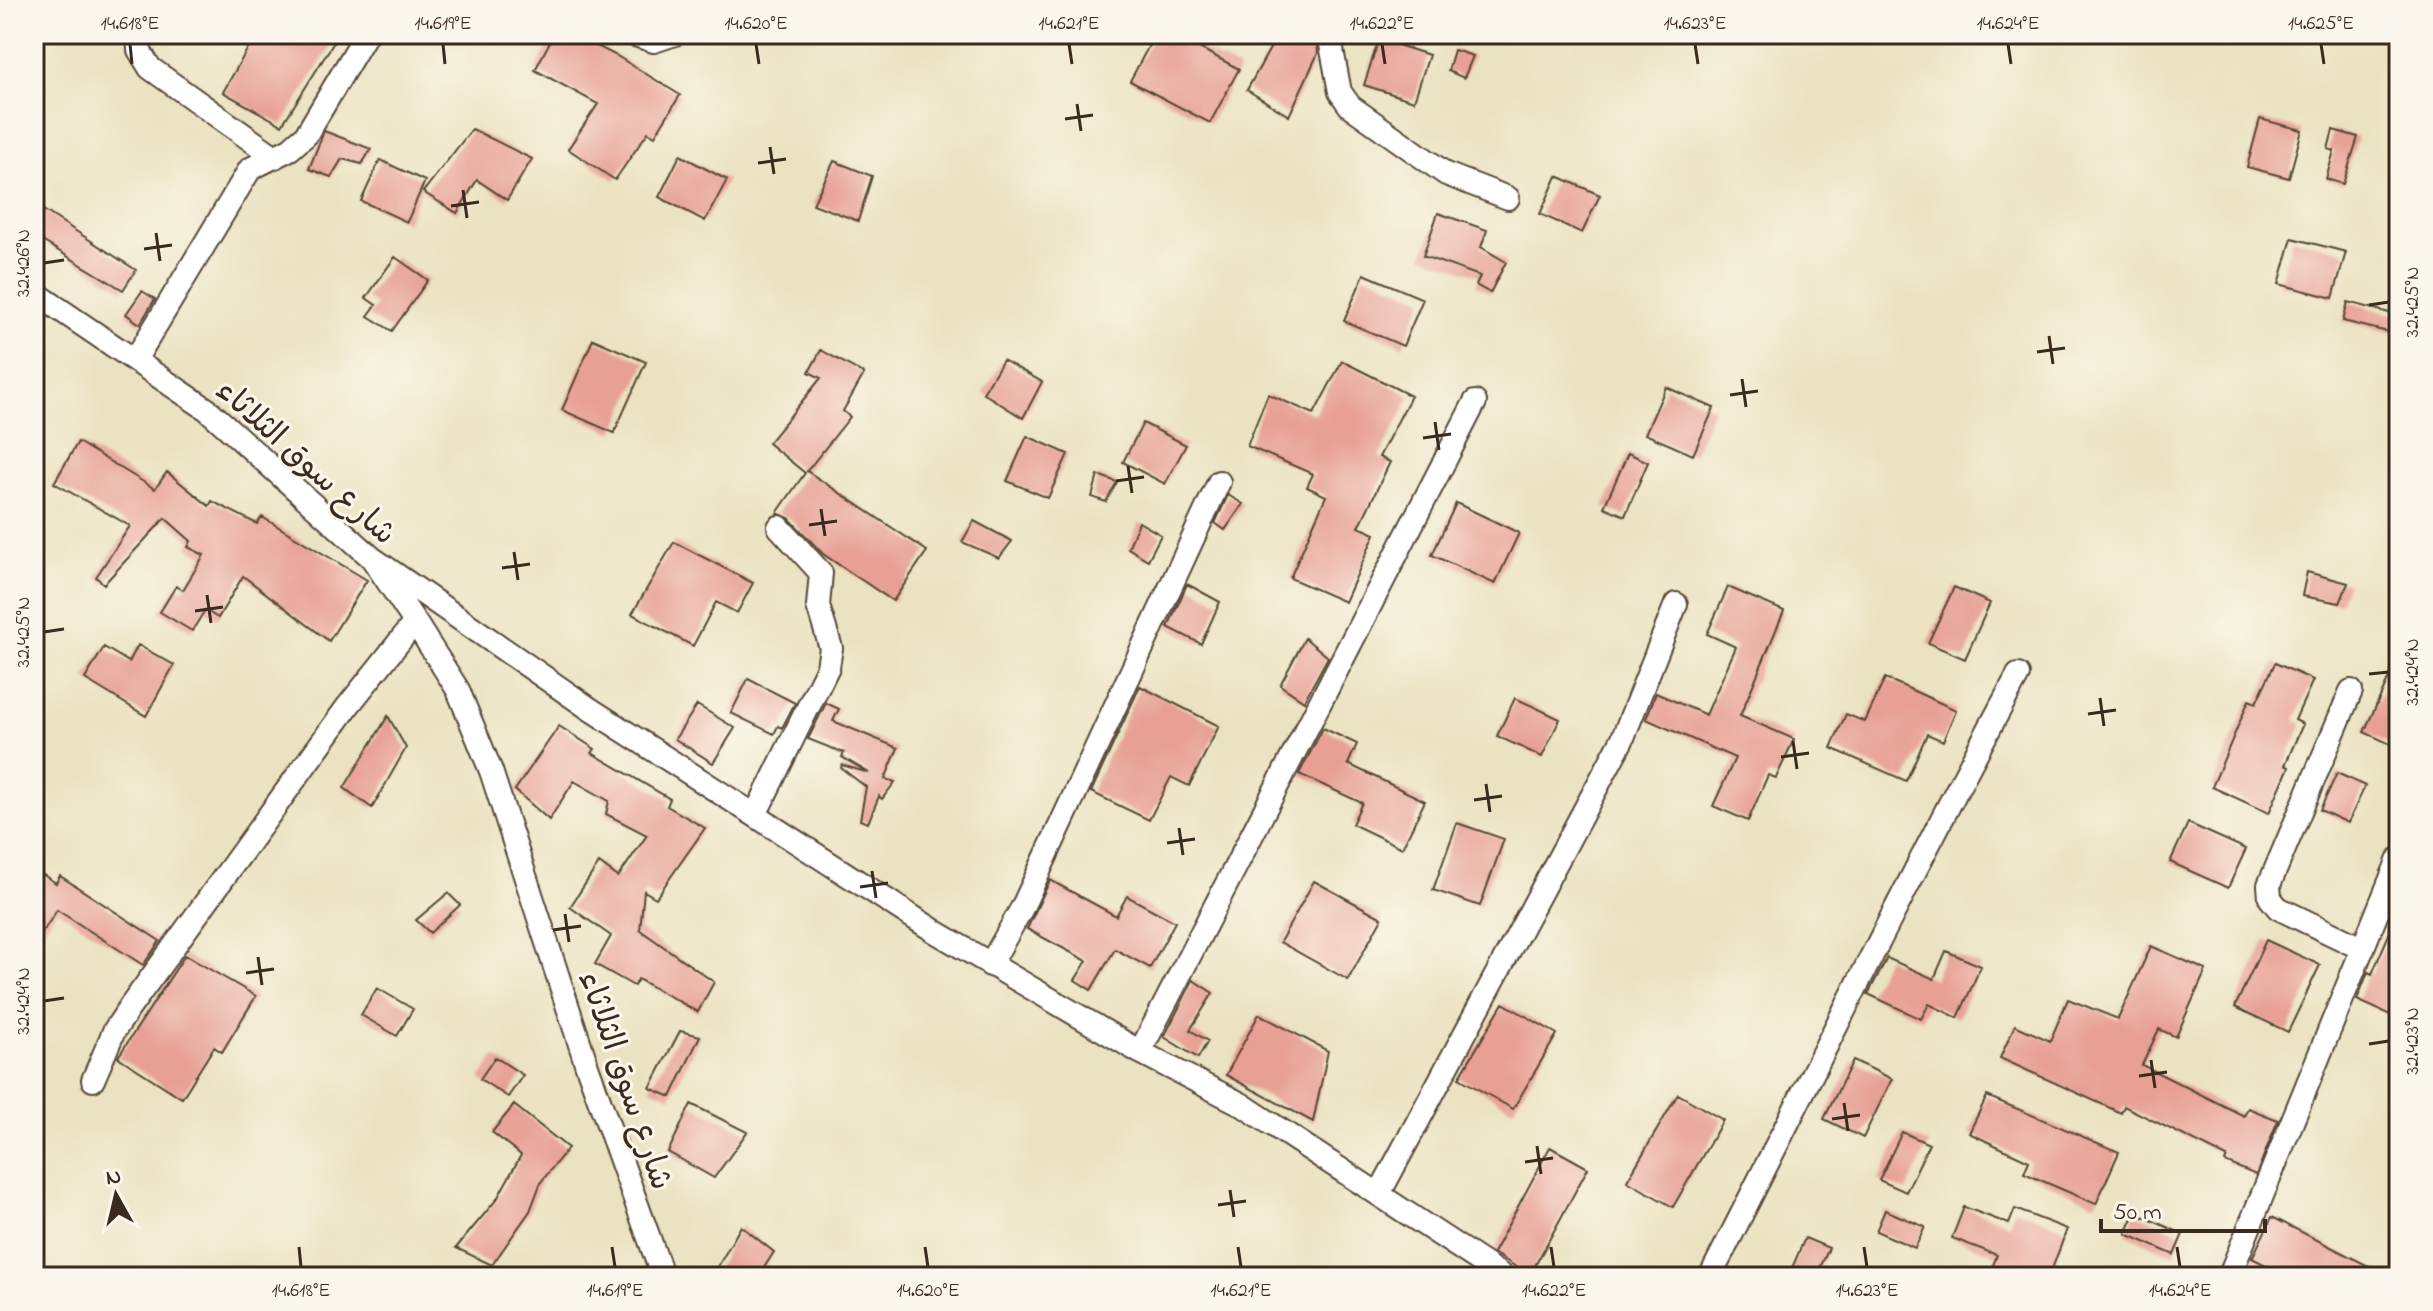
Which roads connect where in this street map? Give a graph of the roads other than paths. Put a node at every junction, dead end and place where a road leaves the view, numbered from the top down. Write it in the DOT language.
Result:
graph roads {
  1 [pos="138,34"];
  2 [pos="366,34"];
  3 [pos="632,34"];
  4 [pos="675,34"];
  5 [pos="1329,34"];
  6 [pos="275,157"];
  7 [pos="1508,198"];
  8 [pos="34,292"];
  9 [pos="135,360"];
  10 [pos="1475,402"];
  11 [pos="1219,482"];
  12 [pos="779,527"];
  13 [pos="372,558"];
  14 [pos="1676,604"];
  15 [pos="415,622"];
  16 [pos="2018,675"];
  17 [pos="2351,691"];
  18 [pos="755,815"];
  19 [pos="2399,859"];
  20 [pos="2363,949"];
  21 [pos="990,965"];
  22 [pos="1140,1052"];
  23 [pos="93,1080"];
  24 [pos="1379,1194"];
  25 [pos="663,1277"];
  26 [pos="1504,1277"];
  27 [pos="1710,1277"];
  28 [pos="2229,1277"];
  1 -- 6 [label="street"];
  2 -- 6 [label="street"];
  3 -- 4 [label="street"];
  5 -- 7 [label="street"];
  6 -- 9 [label="street"];
  8 -- 9 [label="street, شارع سوق الثلاثاء"];
  9 -- 13 [label="street, شارع سوق الثلاثاء"];
  10 -- 22 [label="street"];
  11 -- 21 [label="street"];
  12 -- 18 [label="street"];
  13 -- 15 [label="street, شارع سوق الثلاثاء"];
  13 -- 18 [label="street"];
  14 -- 24 [label="street"];
  15 -- 23 [label="street"];
  15 -- 25 [label="street, شارع سوق الثلاثاء"];
  16 -- 27 [label="street"];
  17 -- 20 [label="street"];
  18 -- 21 [label="street"];
  19 -- 20 [label="street"];
  20 -- 28 [label="street"];
  21 -- 22 [label="street"];
  22 -- 24 [label="street"];
  24 -- 26 [label="street"];
}
